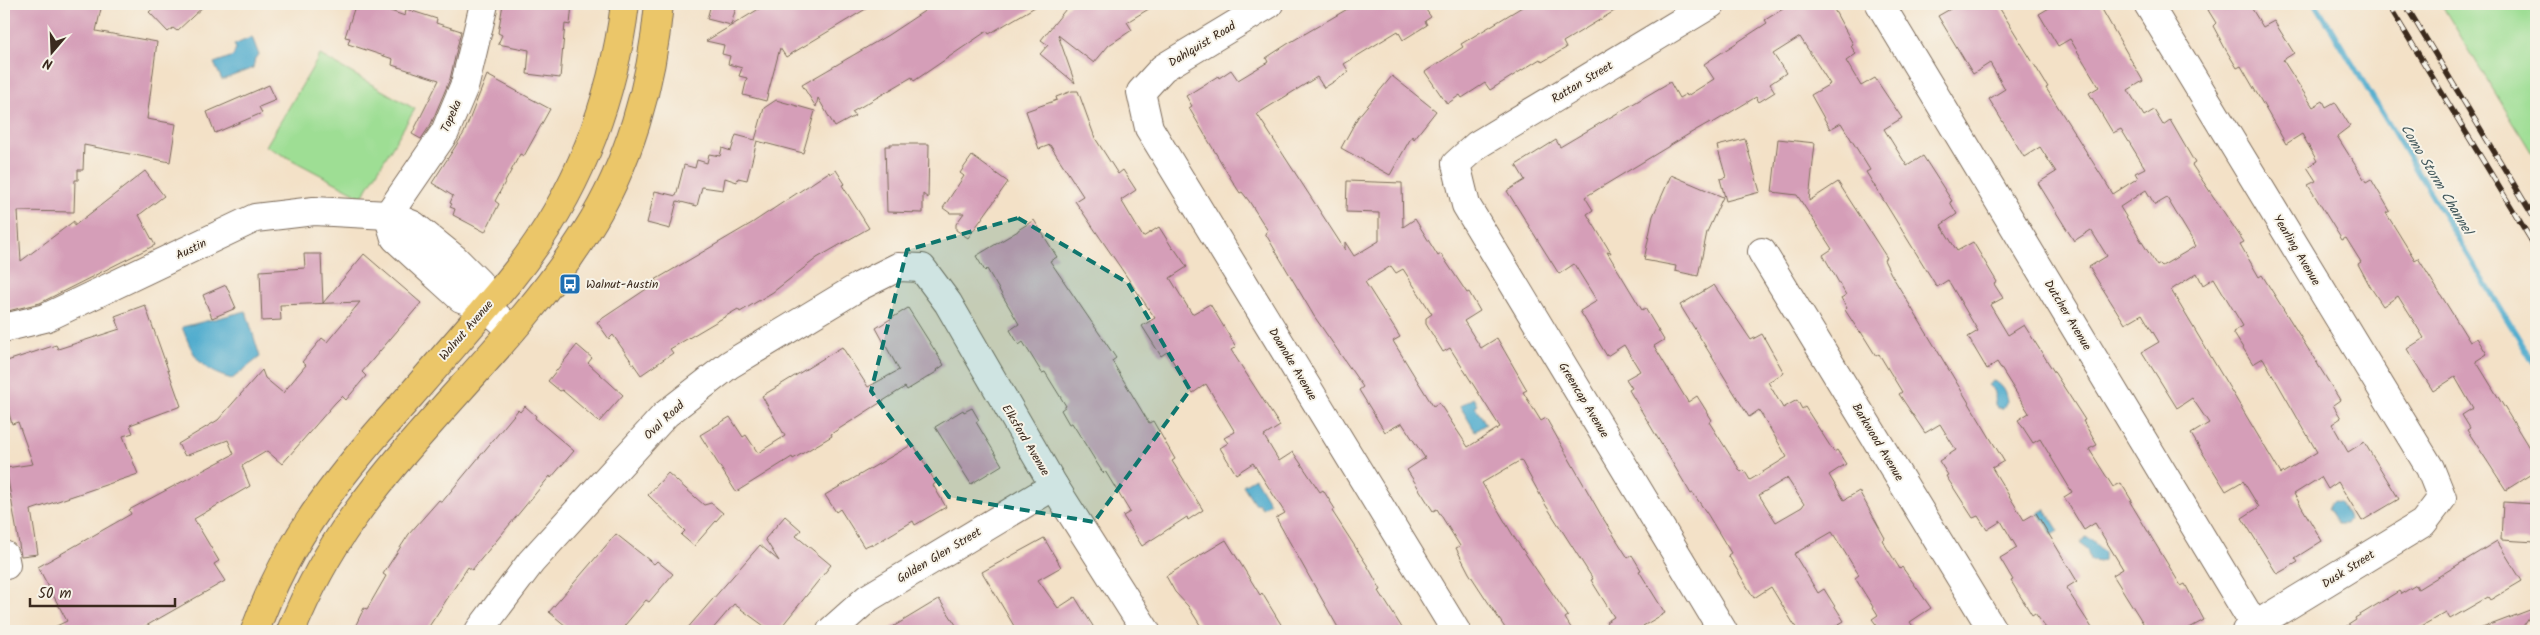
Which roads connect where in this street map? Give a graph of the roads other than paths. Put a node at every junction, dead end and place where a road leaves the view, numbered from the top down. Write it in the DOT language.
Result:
graph roads {
  1 [pos="484,4"];
  2 [pos="625,4"];
  3 [pos="659,4"];
  4 [pos="1269,4"];
  5 [pos="1710,4"];
  6 [pos="1880,4"];
  7 [pos="2148,4"];
  8 [pos="1141,92"];
  9 [pos="1456,164"];
  10 [pos="388,215"];
  11 [pos="1762,252"];
  12 [pos="898,267"];
  13 [pos="486,307"];
  14 [pos="4,328"];
  15 [pos="512,330"];
  16 [pos="1054,486"];
  17 [pos="2442,498"];
  18 [pos="280,571"];
  19 [pos="308,590"];
  20 [pos="2251,628"];
  21 [pos="255,631"];
  22 [pos="291,631"];
  23 [pos="479,631"];
  24 [pos="831,631"];
  25 [pos="1146,631"];
  26 [pos="1456,631"];
  27 [pos="1723,631"];
  28 [pos="1993,631"];
  1 -- 10 [label="street, Topeka"];
  2 -- 13 [label="main road, Walnut Avenue"];
  3 -- 15 [label="main road"];
  4 -- 8 [label="street, Dahlquist Road"];
  5 -- 9 [label="street, Rattan Street"];
  6 -- 20 [label="street, Dutcher Avenue"];
  7 -- 17 [label="street, Yearling Avenue"];
  8 -- 26 [label="street, Doanoke Avenue"];
  9 -- 27 [label="street, Greencap Avenue"];
  10 -- 13 [label="street"];
  10 -- 14 [label="street, Austin"];
  11 -- 28 [label="street, Barkwood Avenue"];
  12 -- 16 [label="street, Elksford Avenue"];
  12 -- 23 [label="street, Oval Road"];
  13 -- 15 [label="street"];
  13 -- 18 [label="main road, Walnut Avenue"];
  15 -- 19 [label="main road"];
  16 -- 24 [label="street, Golden Glen Street"];
  16 -- 25 [label="street, Elksford Avenue"];
  17 -- 20 [label="street, Dusk Street"];
  18 -- 19 [label="main road"];
  18 -- 21 [label="main road, Walnut Avenue"];
  19 -- 22 [label="main road"];
}
